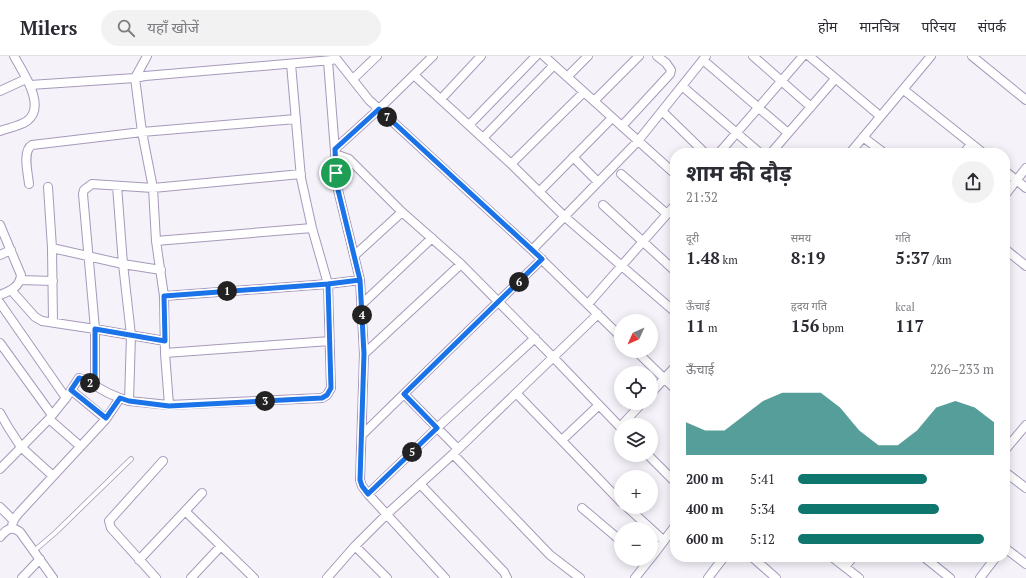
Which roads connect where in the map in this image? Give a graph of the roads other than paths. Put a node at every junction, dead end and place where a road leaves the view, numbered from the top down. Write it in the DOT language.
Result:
graph roads {
  1 [pos="14,56"];
  2 [pos="147,56"];
  3 [pos="377,56"];
  4 [pos="433,56"];
  5 [pos="481,56"];
  6 [pos="536,56"];
  7 [pos="544,56"];
  8 [pos="588,56"];
  9 [pos="639,56"];
  10 [pos="657,56"];
  11 [pos="671,56"];
  12 [pos="754,56"];
  13 [pos="803,56"];
  14 [pos="809,56"];
  15 [pos="931,56"];
  16 [pos="972,56"];
  17 [pos="705,58"];
  18 [pos="333,59"];
  19 [pos="666,63"];
  20 [pos="291,64"];
  21 [pos="554,65"];
  22 [pos="414,75"];
  23 [pos="567,77"];
  24 [pos="135,78"];
  25 [pos="353,79"];
  26 [pos="836,79"];
  27 [pos="782,81"];
  28 [pos="28,82"];
  29 [pos="682,86"];
  30 [pos="904,90"];
  31 [pos="0,91"];
  32 [pos="584,92"];
  33 [pos="441,99"];
  34 [pos="1026,100"];
  35 [pos="594,101"];
  36 [pos="811,107"];
  37 [pos="759,108"];
  38 [pos="379,109"];
  39 [pos="662,112"];
  40 [pos="880,116"];
  41 [pos="612,118"];
  42 [pos="296,119"];
  43 [pos="469,125"];
  44 [pos="622,126"];
  45 [pos="0,131"];
  46 [pos="142,132"];
  47 [pos="737,133"];
  48 [pos="788,133"];
  49 [pos="863,137"];
  50 [pos="483,138"];
  51 [pos="638,141"];
  52 [pos="971,144"];
  53 [pos="700,148"];
  54 [pos="724,148"];
  55 [pos="754,148"];
  56 [pos="775,148"];
  57 [pos="854,148"];
  58 [pos="877,148"];
  59 [pos="968,148"];
  60 [pos="976,148"];
  61 [pos="335,151"];
  62 [pos="573,157"];
  63 [pos="511,164"];
  64 [pos="1026,168"];
  65 [pos="670,170"];
  66 [pos="301,174"];
  67 [pos="621,174"];
  68 [pos="1010,176"];
  69 [pos="1016,181"];
  70 [pos="598,182"];
  71 [pos="29,184"];
  72 [pos="117,186"];
  73 [pos="48,187"];
  74 [pos="153,188"];
  75 [pos="1026,188"];
  76 [pos="1010,189"];
  77 [pos="539,192"];
  78 [pos="604,205"];
  79 [pos="670,211"];
  80 [pos="402,212"];
  81 [pos="667,214"];
  82 [pos="565,217"];
  83 [pos="0,225"];
  84 [pos="312,228"];
  85 [pos="432,238"];
  86 [pos="156,241"];
  87 [pos="643,242"];
  88 [pos="52,248"];
  89 [pos="11,250"];
  90 [pos="532,250"];
  91 [pos="1010,253"];
  92 [pos="0,255"];
  93 [pos="88,256"];
  94 [pos="354,256"];
  95 [pos="542,259"];
  96 [pos="123,264"];
  97 [pos="461,264"];
  98 [pos="670,266"];
  99 [pos="1026,266"];
  100 [pos="622,267"];
  101 [pos="161,270"];
  102 [pos="20,280"];
  103 [pos="360,280"];
  104 [pos="53,281"];
  105 [pos="328,284"];
  106 [pos="11,290"];
  107 [pos="0,295"];
  108 [pos="164,296"];
  109 [pos="499,302"];
  110 [pos="0,303"];
  111 [pos="588,304"];
  112 [pos="361,305"];
  113 [pos="670,308"];
  114 [pos="598,314"];
  115 [pos="54,322"];
  116 [pos="95,329"];
  117 [pos="614,330"];
  118 [pos="131,335"];
  119 [pos="535,338"];
  120 [pos="165,341"];
  121 [pos="330,341"];
  122 [pos="0,343"];
  123 [pos="165,352"];
  124 [pos="364,354"];
  125 [pos="553,356"];
  126 [pos="643,358"];
  127 [pos="670,372"];
  128 [pos="664,379"];
  129 [pos="658,385"];
  130 [pos="670,385"];
  131 [pos="95,386"];
  132 [pos="71,390"];
  133 [pos="516,393"];
  134 [pos="404,394"];
  135 [pos="66,398"];
  136 [pos="120,398"];
  137 [pos="129,401"];
  138 [pos="599,405"];
  139 [pos="169,406"];
  140 [pos="636,410"];
  141 [pos="0,413"];
  142 [pos="50,417"];
  143 [pos="106,418"];
  144 [pos="629,418"];
  145 [pos="614,420"];
  146 [pos="1026,425"];
  147 [pos="437,428"];
  148 [pos="362,434"];
  149 [pos="562,440"];
  150 [pos="1010,444"];
  151 [pos="80,446"];
  152 [pos="21,447"];
  153 [pos="455,452"];
  154 [pos="131,459"];
  155 [pos="163,461"];
  156 [pos="655,462"];
  157 [pos="0,469"];
  158 [pos="53,476"];
  159 [pos="1010,476"];
  160 [pos="670,477"];
  161 [pos="421,485"];
  162 [pos="1026,488"];
  163 [pos="202,493"];
  164 [pos="368,494"];
  165 [pos="614,495"];
  166 [pos="0,508"];
  167 [pos="582,508"];
  168 [pos="185,511"];
  169 [pos="387,514"];
  170 [pos="634,514"];
  171 [pos="643,522"];
  172 [pos="13,524"];
  173 [pos="670,533"];
  174 [pos="614,535"];
  175 [pos="658,535"];
  176 [pos="0,537"];
  177 [pos="664,541"];
  178 [pos="221,546"];
  179 [pos="355,546"];
  180 [pos="658,548"];
  181 [pos="34,551"];
  182 [pos="1010,552"];
  183 [pos="40,559"];
  184 [pos="139,560"];
  185 [pos="720,562"];
  186 [pos="758,562"];
  187 [pos="838,562"];
  188 [pos="849,562"];
  189 [pos="930,562"];
  190 [pos="992,562"];
  191 [pos="1026,564"];
  192 [pos="644,566"];
  193 [pos="845,567"];
  194 [pos="22,578"];
  195 [pos="53,578"];
  196 [pos="156,578"];
  197 [pos="191,578"];
  198 [pos="254,578"];
  199 [pos="326,578"];
  200 [pos="386,578"];
  201 [pos="446,578"];
  202 [pos="507,578"];
  203 [pos="580,578"];
  204 [pos="635,578"];
  205 [pos="708,578"];
  206 [pos="776,578"];
  207 [pos="859,578"];
  208 [pos="950,578"];
  209 [pos="980,578"];
  1 -- 28 [label="street"];
  2 -- 24 [label="street"];
  3 -- 25 [label="street"];
  4 -- 22 [label="street"];
  5 -- 33 [label="street"];
  6 -- 43 [label="street"];
  7 -- 21 [label="street"];
  8 -- 23 [label="street"];
  9 -- 35 [label="street"];
  10 -- 19 [label="street"];
  11 -- 19 [label="street"];
  12 -- 27 [label="street"];
  13 -- 27 [label="street"];
  14 -- 26 [label="street"];
  15 -- 30 [label="street"];
  16 -- 34 [label="street"];
  17 -- 29 [label="street"];
  17 -- 37 [label="street"];
  18 -- 20 [label="street"];
  18 -- 25 [label="street"];
  18 -- 61 [label="street"];
  19 -- 44 [label="street"];
  20 -- 24 [label="street"];
  20 -- 42 [label="street"];
  21 -- 23 [label="street"];
  21 -- 50 [label="street"];
  22 -- 33 [label="street"];
  22 -- 38 [label="street"];
  23 -- 32 [label="street"];
  24 -- 28 [label="street"];
  24 -- 46 [label="street"];
  25 -- 38 [label="street"];
  26 -- 36 [label="street"];
  26 -- 40 [label="street"];
  27 -- 36 [label="street"];
  27 -- 37 [label="street"];
  28 -- 31 [label="street"];
  28 -- 45 [label="street"];
  29 -- 39 [label="street"];
  29 -- 47 [label="street"];
  30 -- 40 [label="street"];
  30 -- 52 [label="street"];
  32 -- 35 [label="street"];
  32 -- 63 [label="street"];
  33 -- 43 [label="street"];
  35 -- 41 [label="street"];
  36 -- 48 [label="street"];
  37 -- 47 [label="street"];
  37 -- 48 [label="street"];
  38 -- 61 [label="street"];
  38 -- 90 [label="street"];
  39 -- 51 [label="street"];
  39 -- 53 [label="street"];
  40 -- 49 [label="street"];
  41 -- 44 [label="street"];
  41 -- 62 [label="street"];
  42 -- 46 [label="street"];
  42 -- 66 [label="street"];
  43 -- 50 [label="street"];
  44 -- 51 [label="street"];
  46 -- 71 [label="street"];
  46 -- 74 [label="street"];
  47 -- 54 [label="street"];
  47 -- 55 [label="street"];
  48 -- 56 [label="street"];
  49 -- 57 [label="street"];
  49 -- 58 [label="street"];
  50 -- 63 [label="street"];
  51 -- 65 [label="street"];
  51 -- 70 [label="street"];
  52 -- 59 [label="street"];
  52 -- 60 [label="street"];
  61 -- 80 [label="street"];
  61 -- 94 [label="street"];
  62 -- 70 [label="street"];
  62 -- 77 [label="street"];
  63 -- 77 [label="street"];
  64 -- 69 [label="street"];
  66 -- 74 [label="street"];
  66 -- 84 [label="street"];
  67 -- 81 [label="street"];
  68 -- 69 [label="street"];
  69 -- 75 [label="street"];
  69 -- 76 [label="street"];
  70 -- 82 [label="street"];
  72 -- 74 [label="street"];
  72 -- 93 [label="street"];
  72 -- 96 [label="street"];
  73 -- 88 [label="street"];
  74 -- 86 [label="street"];
  77 -- 82 [label="street"];
  78 -- 87 [label="street"];
  79 -- 81 [label="street"];
  80 -- 85 [label="street"];
  80 -- 94 [label="street"];
  81 -- 87 [label="street"];
  82 -- 90 [label="street"];
  82 -- 100 [label="street"];
  83 -- 89 [label="street"];
  84 -- 86 [label="street"];
  84 -- 105 [label="street"];
  85 -- 97 [label="street"];
  85 -- 112 [label="street"];
  86 -- 101 [label="street"];
  87 -- 98 [label="street"];
  87 -- 100 [label="street"];
  88 -- 93 [label="street"];
  88 -- 104 [label="street"];
  89 -- 92 [label="street"];
  89 -- 102 [label="street"];
  90 -- 95 [label="street"];
  91 -- 99 [label="street"];
  93 -- 96 [label="street"];
  93 -- 116 [label="street"];
  94 -- 103 [label="street"];
  95 -- 109 [label="street"];
  95 -- 111 [label="street"];
  96 -- 101 [label="street"];
  96 -- 118 [label="street"];
  97 -- 109 [label="street"];
  97 -- 124 [label="street"];
  100 -- 111 [label="street"];
  100 -- 113 [label="street"];
  101 -- 108 [label="street"];
  102 -- 104 [label="street"];
  102 -- 106 [label="street"];
  103 -- 105 [label="street"];
  103 -- 112 [label="street"];
  104 -- 115 [label="street"];
  105 -- 108 [label="street"];
  105 -- 121 [label="street"];
  106 -- 107 [label="street"];
  106 -- 115 [label="street"];
  108 -- 120 [label="street"];
  109 -- 119 [label="street"];
  109 -- 134 [label="street"];
  110 -- 135 [label="street"];
  111 -- 114 [label="street"];
  112 -- 124 [label="street"];
  114 -- 117 [label="street"];
  114 -- 125 [label="street"];
  115 -- 116 [label="street"];
  116 -- 118 [label="street"];
  116 -- 131 [label="street"];
  118 -- 120 [label="street"];
  118 -- 137 [label="street"];
  119 -- 125 [label="street"];
  119 -- 147 [label="street"];
  120 -- 123 [label="street"];
  121 -- 123 [label="street"];
  121 -- 139 [label="street"];
  122 -- 142 [label="street"];
  123 -- 139 [label="street"];
  124 -- 148 [label="street"];
  125 -- 133 [label="street"];
  125 -- 138 [label="street"];
  126 -- 128 [label="street"];
  127 -- 128 [label="street"];
  128 -- 129 [label="street"];
  128 -- 130 [label="street"];
  131 -- 132 [label="street"];
  131 -- 136 [label="street"];
  132 -- 135 [label="street"];
  132 -- 143 [label="street"];
  133 -- 149 [label="street"];
  133 -- 153 [label="street"];
  134 -- 147 [label="street"];
  134 -- 148 [label="street"];
  135 -- 142 [label="street"];
  136 -- 137 [label="street"];
  136 -- 143 [label="street"];
  137 -- 139 [label="street"];
  138 -- 145 [label="street"];
  138 -- 149 [label="street"];
  140 -- 144 [label="street"];
  141 -- 152 [label="street"];
  142 -- 151 [label="street"];
  142 -- 152 [label="street"];
  143 -- 151 [label="street"];
  146 -- 150 [label="street"];
  147 -- 153 [label="street"];
  147 -- 164 [label="street"];
  148 -- 164 [label="street"];
  149 -- 165 [label="street"];
  151 -- 158 [label="street"];
  152 -- 157 [label="street"];
  152 -- 158 [label="street"];
  153 -- 161 [label="street"];
  153 -- 203 [label="street"];
  154 -- 181 [label="lane"];
  155 -- 184 [label="street"];
  156 -- 160 [label="street"];
  158 -- 172 [label="street"];
  159 -- 162 [label="street"];
  161 -- 169 [label="street"];
  161 -- 202 [label="street"];
  163 -- 168 [label="street"];
  164 -- 169 [label="street"];
  166 -- 172 [label="street"];
  167 -- 174 [label="street"];
  168 -- 178 [label="street"];
  168 -- 184 [label="street"];
  169 -- 179 [label="street"];
  169 -- 201 [label="street"];
  170 -- 171 [label="street"];
  172 -- 176 [label="street"];
  172 -- 181 [label="street"];
  173 -- 177 [label="street"];
  175 -- 177 [label="street"];
  177 -- 180 [label="street"];
  178 -- 197 [label="street"];
  178 -- 198 [label="street"];
  179 -- 199 [label="street"];
  179 -- 200 [label="street"];
  181 -- 183 [label="street"];
  182 -- 191 [label="street"];
  183 -- 194 [label="street"];
  183 -- 195 [label="street"];
  184 -- 196 [label="street"];
  185 -- 205 [label="street"];
  186 -- 206 [label="street"];
  187 -- 193 [label="street"];
  188 -- 193 [label="street"];
  189 -- 208 [label="street"];
  190 -- 209 [label="street"];
  192 -- 204 [label="street"];
  193 -- 207 [label="street"];
}
